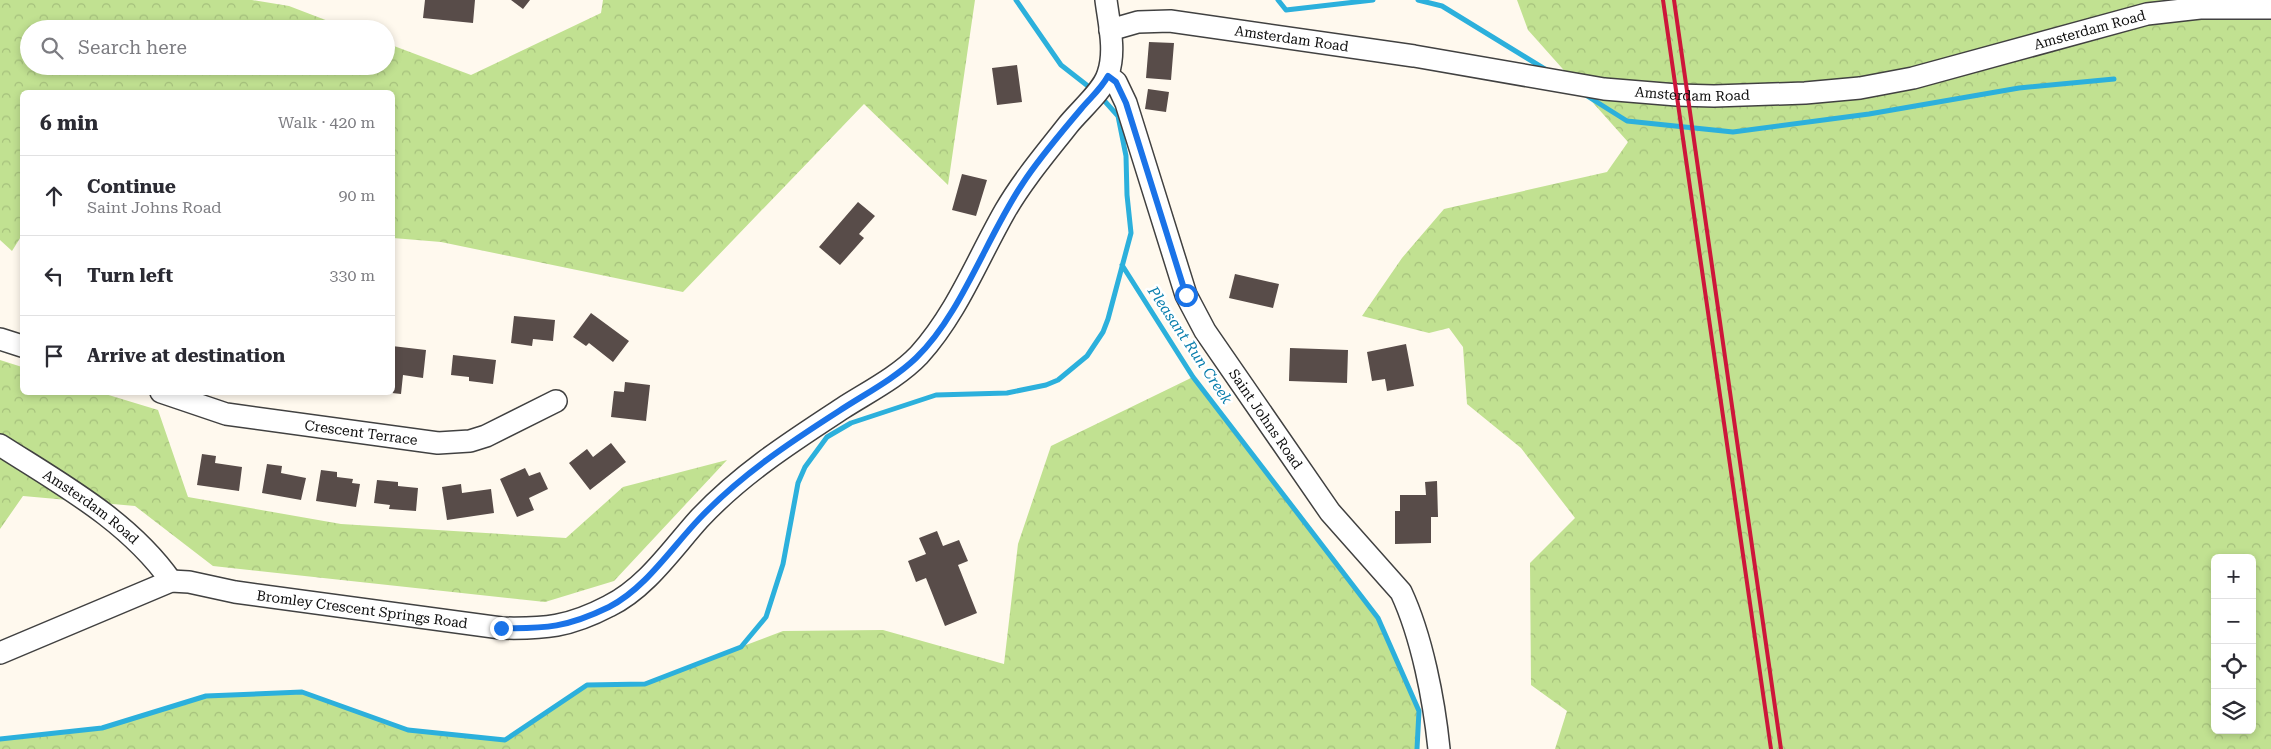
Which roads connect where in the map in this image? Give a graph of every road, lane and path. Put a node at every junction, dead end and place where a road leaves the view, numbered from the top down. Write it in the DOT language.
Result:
graph roads {
  1 [pos="1106,0"];
  2 [pos="2271,8"];
  3 [pos="1110,30"];
  4 [pos="1105,81"];
  5 [pos="0,339"];
  6 [pos="20,345"];
  7 [pos="170,395"];
  8 [pos="556,401"];
  9 [pos="0,445"];
  10 [pos="171,581"];
  11 [pos="0,653"];
  12 [pos="1439,749"];
  1 -- 3 [label="street"];
  2 -- 3 [label="street, Amsterdam Road"];
  3 -- 4 [label="street"];
  4 -- 10 [label="street, Bromley Crescent Springs Road"];
  4 -- 12 [label="street, Saint Johns Road"];
  5 -- 6 [label="street"];
  7 -- 8 [label="street, Crescent Terrace"];
  9 -- 10 [label="street, Amsterdam Road"];
  10 -- 11 [label="street, Bromley Crescent Springs Road"];
}
